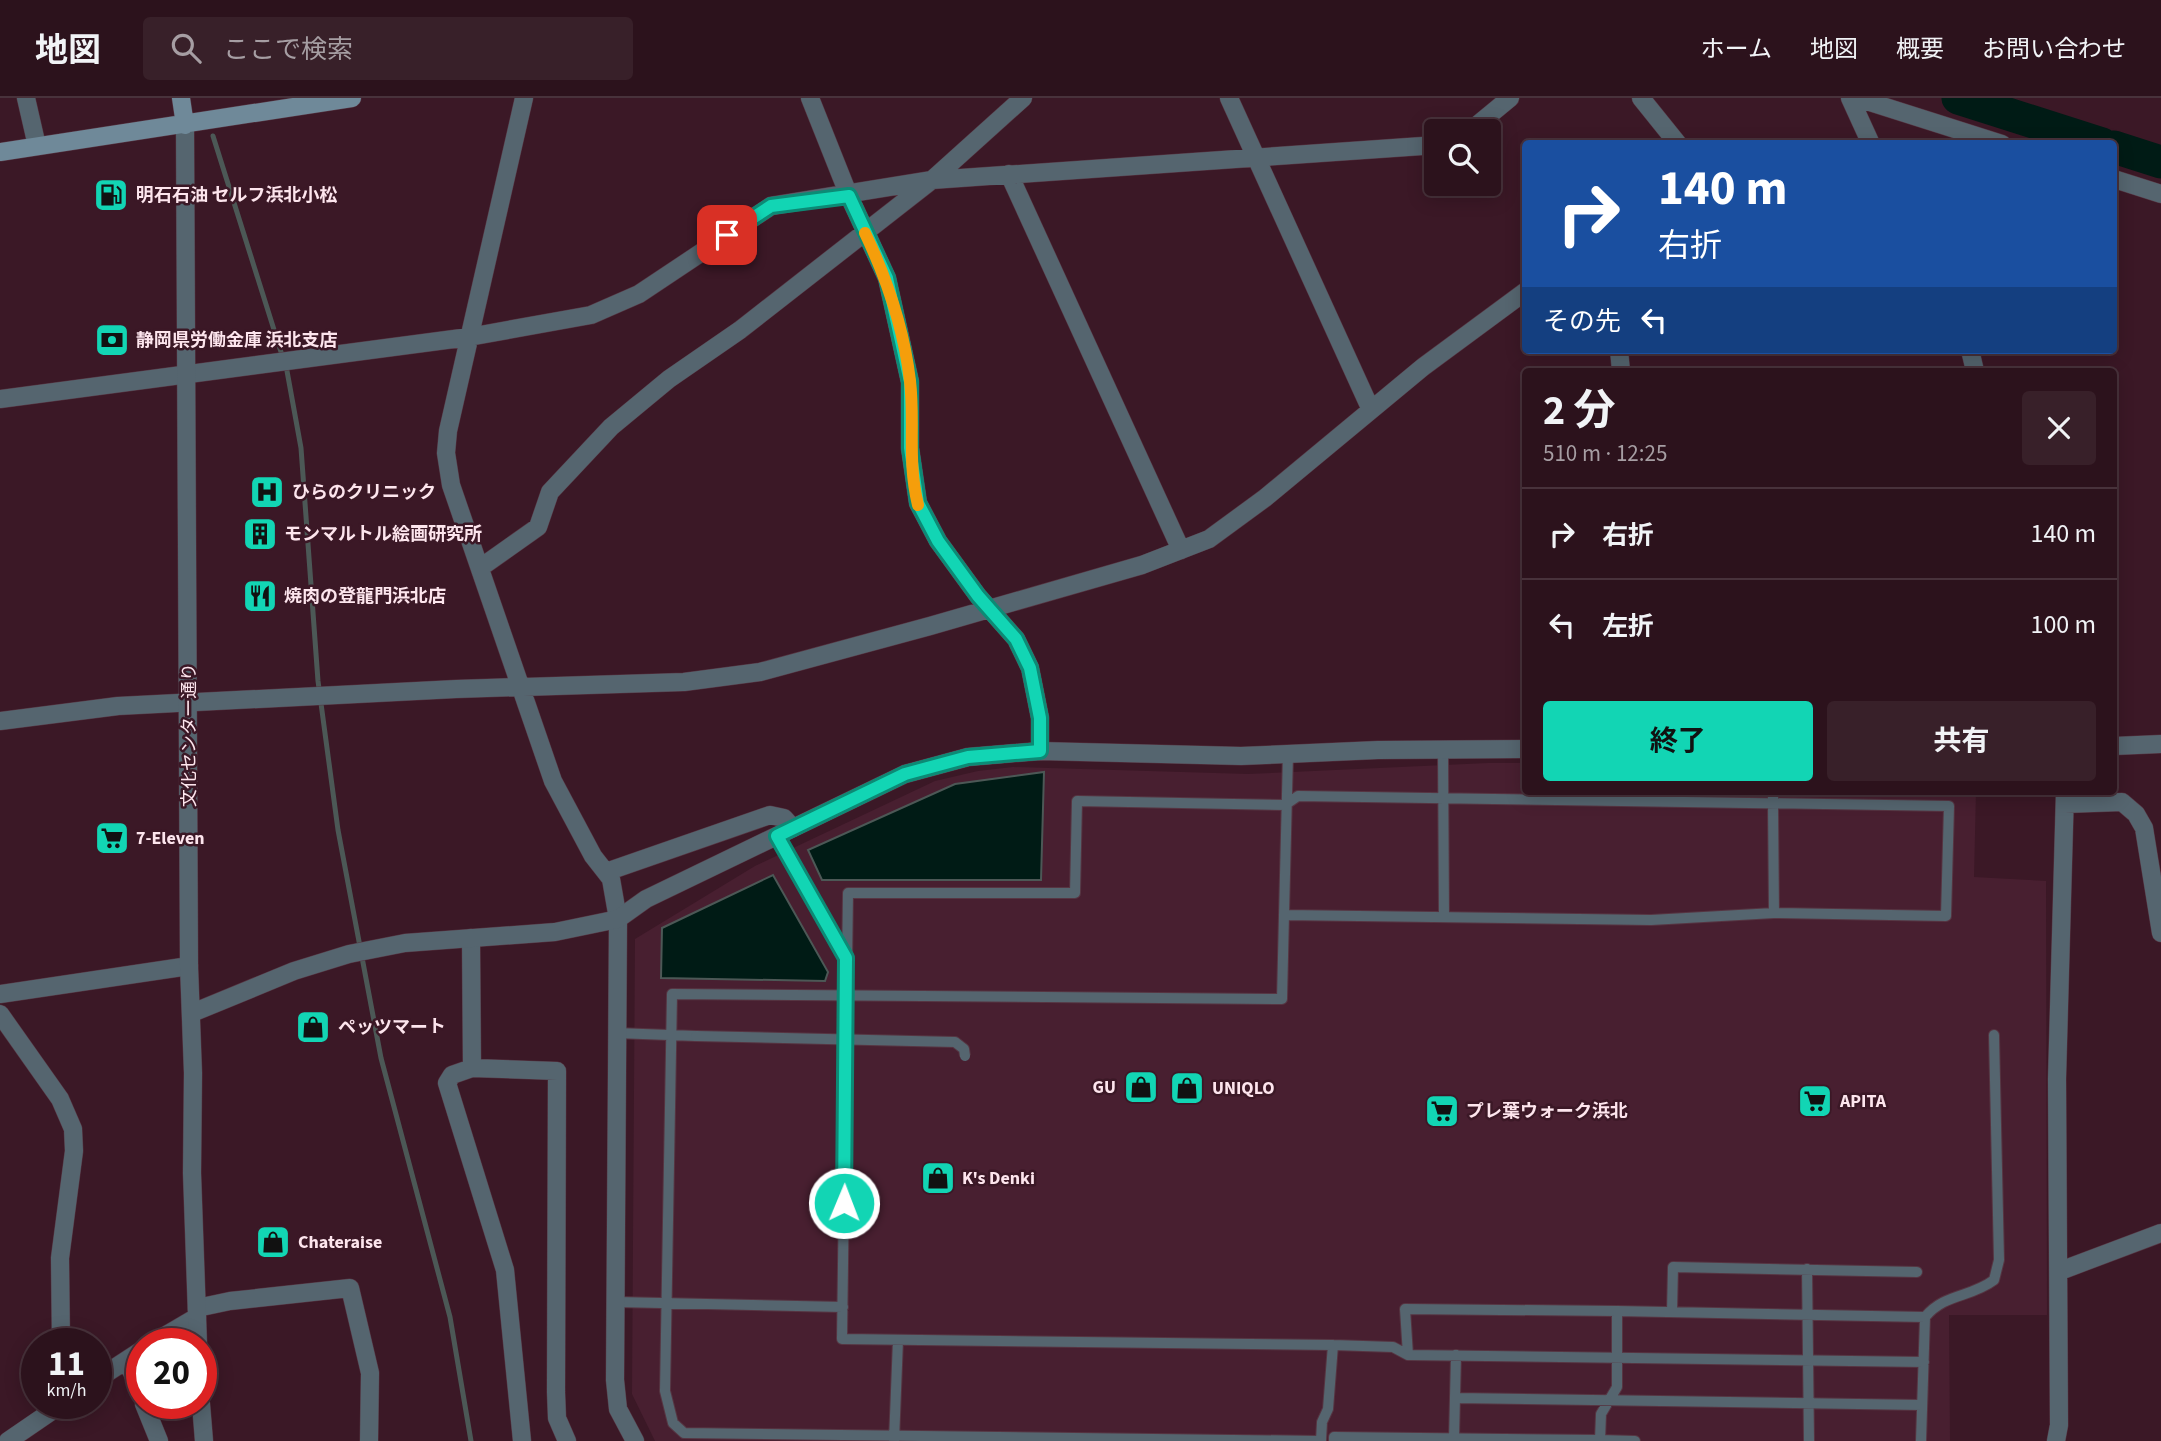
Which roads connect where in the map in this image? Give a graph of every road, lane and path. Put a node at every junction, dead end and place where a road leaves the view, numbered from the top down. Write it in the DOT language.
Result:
graph roads {
  1 [pos="26,98"];
  2 [pos="181,98"];
  3 [pos="352,98"];
  4 [pos="524,98"];
  5 [pos="810,98"];
  6 [pos="1023,98"];
  7 [pos="1229,98"];
  8 [pos="1510,98"];
  9 [pos="1640,98"];
  10 [pos="1850,98"];
  11 [pos="1857,98"];
  12 [pos="1485,119"];
  13 [pos="185,125"];
  14 [pos="1675,140"];
  15 [pos="1869,140"];
  16 [pos="1989,140"];
  17 [pos="37,146"];
  18 [pos="1424,146"];
  19 [pos="0,152"];
  20 [pos="1257,157"];
  21 [pos="1009,174"];
  22 [pos="932,180"];
  23 [pos="2117,180"];
  24 [pos="2161,194"];
  25 [pos="849,196"];
  26 [pos="864,231"];
  27 [pos="1522,294"];
  28 [pos="469,337"];
  29 [pos="186,373"];
  30 [pos="0,399"];
  31 [pos="1371,411"];
  32 [pos="1181,550"];
  33 [pos="480,568"];
  34 [pos="989,609"];
  35 [pos="519,688"];
  36 [pos="189,702"];
  37 [pos="0,721"];
  38 [pos="2161,744"];
  39 [pos="2117,746"];
  40 [pos="1443,749"];
  41 [pos="1522,749"];
  42 [pos="1040,751"];
  43 [pos="1288,754"];
  44 [pos="1773,795"];
  45 [pos="2065,798"];
  46 [pos="1443,799"];
  47 [pos="1773,804"];
  48 [pos="1285,805"];
  49 [pos="785,832"];
  50 [pos="606,872"];
  51 [pos="1774,913"];
  52 [pos="1284,915"];
  53 [pos="1444,917"];
  54 [pos="618,919"];
  55 [pos="2161,933"];
  56 [pos="471,938"];
  57 [pos="846,958"];
  58 [pos="189,966"];
  59 [pos="0,994"];
  60 [pos="845,995"];
  61 [pos="192,1013"];
  62 [pos="0,1014"];
  63 [pos="616,1033"];
  64 [pos="672,1035"];
  65 [pos="1994,1035"];
  66 [pos="965,1056"];
  67 [pos="472,1068"];
  68 [pos="2161,1233"];
  69 [pos="1807,1269"];
  70 [pos="2060,1271"];
  71 [pos="1917,1272"];
  72 [pos="616,1302"];
  73 [pos="667,1303"];
  74 [pos="843,1307"];
  75 [pos="1617,1311"];
  76 [pos="197,1312"];
  77 [pos="1672,1312"];
  78 [pos="1807,1313"];
  79 [pos="1925,1317"];
  80 [pos="61,1328"];
  81 [pos="174,1328"];
  82 [pos="198,1328"];
  83 [pos="898,1340"];
  84 [pos="1333,1345"];
  85 [pos="1408,1354"];
  86 [pos="1456,1355"];
  87 [pos="1617,1357"];
  88 [pos="1808,1358"];
  89 [pos="1924,1362"];
  90 [pos="1455,1398"];
  91 [pos="1609,1400"];
  92 [pos="1808,1403"];
  93 [pos="1922,1405"];
  94 [pos="48,1419"];
  95 [pos="150,1419"];
  96 [pos="202,1419"];
  97 [pos="34,1433"];
  98 [pos="894,1438"];
  99 [pos="629,1439"];
  100 [pos="1454,1439"];
  101 [pos="1600,1440"];
  102 [pos="8,1441"];
  103 [pos="159,1441"];
  104 [pos="204,1441"];
  105 [pos="369,1441"];
  106 [pos="522,1441"];
  107 [pos="567,1441"];
  108 [pos="1334,1441"];
  109 [pos="1635,1441"];
  110 [pos="1809,1441"];
  111 [pos="1921,1441"];
  112 [pos="2056,1441"];
  1 -- 17 [label="street"];
  2 -- 13 [label="main road"];
  3 -- 13 [label="main road"];
  4 -- 28 [label="street"];
  5 -- 25 [label="street"];
  6 -- 22 [label="street"];
  7 -- 20 [label="street"];
  8 -- 12 [label="street"];
  9 -- 14 [label="street"];
  10 -- 15 [label="street"];
  11 -- 16 [label="street"];
  13 -- 17 [label="main road"];
  13 -- 29 [label="street, 文化センター通り"];
  17 -- 19 [label="main road"];
  18 -- 20 [label="street"];
  20 -- 21 [label="street"];
  20 -- 31 [label="street"];
  21 -- 22 [label="street"];
  21 -- 32 [label="street"];
  22 -- 25 [label="street"];
  22 -- 26 [label="street"];
  23 -- 24 [label="street"];
  25 -- 26 [label="street"];
  25 -- 28 [label="street"];
  26 -- 33 [label="street"];
  26 -- 34 [label="street"];
  27 -- 31 [label="street"];
  28 -- 29 [label="street"];
  28 -- 33 [label="street"];
  29 -- 30 [label="street"];
  29 -- 36 [label="street, 文化センター通り"];
  31 -- 32 [label="street"];
  32 -- 34 [label="street"];
  33 -- 35 [label="street"];
  34 -- 35 [label="street"];
  34 -- 42 [label="street"];
  35 -- 36 [label="street"];
  35 -- 50 [label="street"];
  36 -- 37 [label="street"];
  36 -- 58 [label="street, 文化センター通り"];
  38 -- 39 [label="street"];
  40 -- 41 [label="street"];
  40 -- 43 [label="street"];
  40 -- 46 [label="lane"];
  42 -- 43 [label="street"];
  42 -- 49 [label="street"];
  43 -- 48 [label="lane"];
  44 -- 47 [label="lane"];
  45 -- 55 [label="street"];
  45 -- 70 [label="street"];
  46 -- 47 [label="lane"];
  46 -- 48 [label="lane"];
  46 -- 53 [label="lane"];
  47 -- 51 [label="lane"];
  47 -- 51 [label="lane"];
  48 -- 52 [label="lane"];
  48 -- 57 [label="lane"];
  49 -- 50 [label="street"];
  49 -- 54 [label="street"];
  49 -- 57 [label="lane"];
  50 -- 54 [label="street"];
  51 -- 53 [label="lane"];
  52 -- 53 [label="lane"];
  52 -- 60 [label="lane"];
  54 -- 56 [label="street"];
  54 -- 63 [label="street"];
  56 -- 61 [label="street"];
  56 -- 67 [label="street"];
  57 -- 60 [label="lane"];
  58 -- 59 [label="street"];
  58 -- 61 [label="street, 文化センター通り"];
  60 -- 64 [label="lane"];
  60 -- 74 [label="lane"];
  61 -- 76 [label="street, 文化センター通り"];
  62 -- 80 [label="street"];
  63 -- 64 [label="lane"];
  63 -- 72 [label="street"];
  64 -- 66 [label="lane, bridge"];
  64 -- 73 [label="lane"];
  65 -- 79 [label="lane"];
  67 -- 106 [label="street"];
  67 -- 107 [label="street"];
  68 -- 70 [label="street"];
  69 -- 71 [label="lane"];
  69 -- 77 [label="lane"];
  69 -- 78 [label="lane"];
  70 -- 112 [label="street"];
  72 -- 73 [label="lane"];
  72 -- 99 [label="street"];
  73 -- 74 [label="lane"];
  73 -- 98 [label="lane"];
  74 -- 83 [label="lane"];
  75 -- 77 [label="lane"];
  75 -- 85 [label="lane"];
  75 -- 87 [label="lane"];
  76 -- 81 [label="street"];
  76 -- 82 [label="street, 文化センター通り"];
  76 -- 105 [label="street"];
  77 -- 78 [label="lane"];
  78 -- 79 [label="lane"];
  78 -- 88 [label="lane"];
  79 -- 89 [label="lane"];
  83 -- 84 [label="lane"];
  83 -- 98 [label="lane"];
  84 -- 85 [label="lane"];
  84 -- 98 [label="lane"];
  85 -- 86 [label="lane"];
  86 -- 87 [label="lane"];
  86 -- 90 [label="lane"];
  87 -- 88 [label="lane"];
  87 -- 91 [label="lane"];
  88 -- 89 [label="lane"];
  88 -- 92 [label="lane"];
  89 -- 93 [label="lane"];
  90 -- 91 [label="lane"];
  90 -- 100 [label="lane"];
  91 -- 92 [label="lane"];
  91 -- 101 [label="lane"];
  92 -- 93 [label="lane"];
  92 -- 110 [label="lane"];
  93 -- 111 [label="lane"];
  94 -- 97 [label="street"];
  95 -- 103 [label="street"];
  96 -- 104 [label="street"];
  97 -- 102 [label="street"];
  100 -- 101 [label="lane"];
  100 -- 108 [label="lane"];
  101 -- 109 [label="lane"];
}
